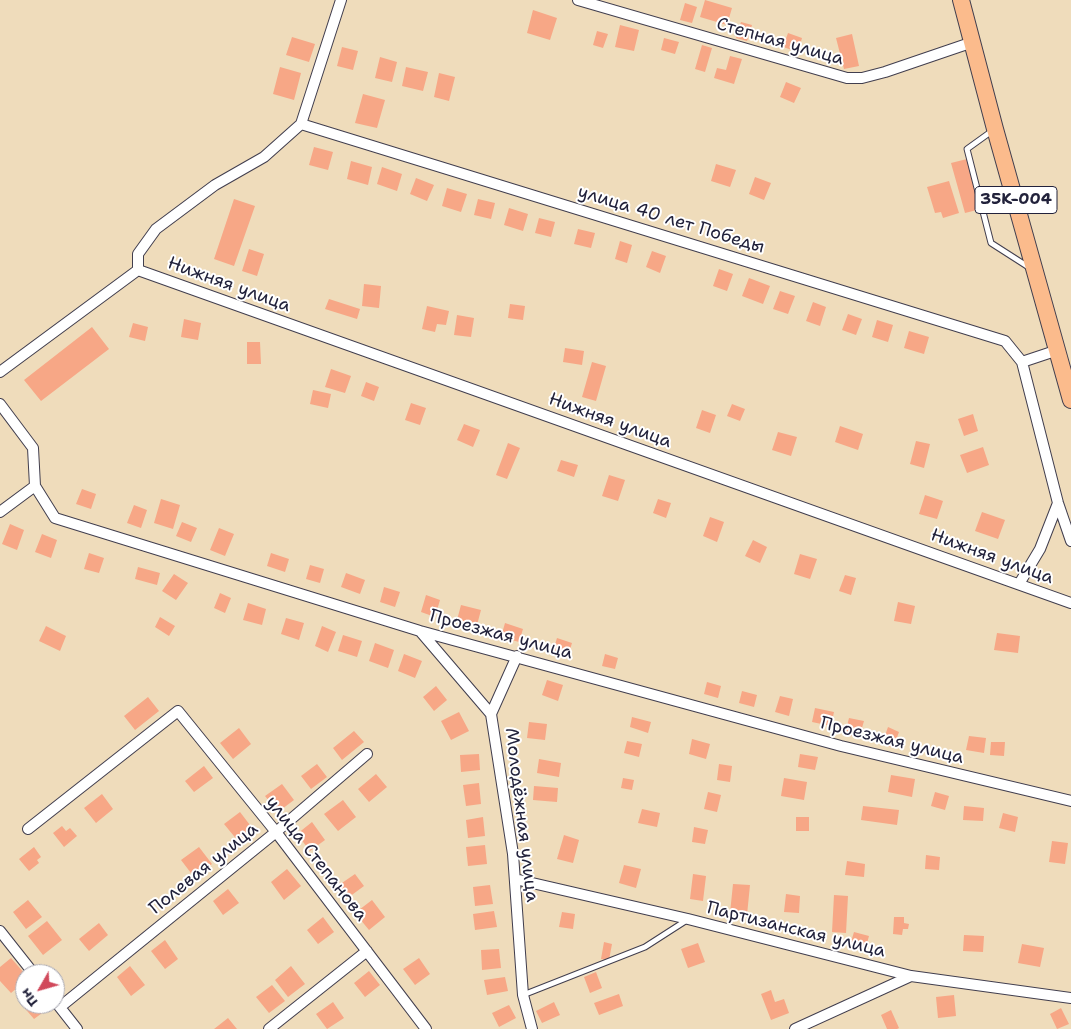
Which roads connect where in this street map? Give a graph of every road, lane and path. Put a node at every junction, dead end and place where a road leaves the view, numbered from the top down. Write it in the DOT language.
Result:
graph roads {
  1 [pos="341,0"];
  2 [pos="578,0"];
  3 [pos="961,0"];
  4 [pos="972,42"];
  5 [pos="301,124"];
  6 [pos="995,129"];
  7 [pos="138,270"];
  8 [pos="1037,272"];
  9 [pos="1058,350"];
  10 [pos="1022,362"];
  11 [pos="0,372"];
  12 [pos="1071,400"];
  13 [pos="0,404"];
  14 [pos="35,486"];
  15 [pos="1058,503"];
  16 [pos="0,512"];
  17 [pos="1071,541"];
  18 [pos="1019,584"];
  19 [pos="1071,603"];
  20 [pos="420,631"];
  21 [pos="516,656"];
  22 [pos="491,714"];
  23 [pos="367,754"];
  24 [pos="1071,801"];
  25 [pos="28,829"];
  26 [pos="276,832"];
  27 [pos="514,879"];
  28 [pos="688,919"];
  29 [pos="0,931"];
  30 [pos="366,951"];
  31 [pos="26,964"];
  32 [pos="911,976"];
  33 [pos="522,995"];
  34 [pos="65,998"];
  35 [pos="1071,998"];
  36 [pos="65,1014"];
  37 [pos="77,1029"];
  38 [pos="269,1029"];
  39 [pos="426,1029"];
  40 [pos="532,1029"];
  41 [pos="795,1029"];
  1 -- 5 [label="street"];
  2 -- 4 [label="street, Степная улица"];
  3 -- 4 [label="main road, 35К-004"];
  4 -- 6 [label="main road, 35К-004"];
  5 -- 7 [label="street"];
  5 -- 10 [label="street, улица 40 лет Победы"];
  6 -- 8 [label="main road, 35К-004"];
  6 -- 8 [label="lane"];
  7 -- 11 [label="street"];
  7 -- 18 [label="street, Нижняя улица"];
  8 -- 9 [label="main road, 35К-004"];
  9 -- 10 [label="street"];
  9 -- 12 [label="main road, 35К-004"];
  10 -- 15 [label="street"];
  13 -- 14 [label="street, Проезжая улица"];
  14 -- 16 [label="street"];
  14 -- 20 [label="street, Проезжая улица"];
  15 -- 17 [label="street"];
  15 -- 18 [label="street"];
  18 -- 19 [label="street, Нижняя улица"];
  20 -- 21 [label="street, Проезжая улица"];
  20 -- 22 [label="street, Молодёжная улица"];
  21 -- 22 [label="street"];
  21 -- 24 [label="street, Проезжая улица"];
  22 -- 27 [label="street, Молодёжная улица"];
  23 -- 26 [label="street, Полевая улица"];
  25 -- 26 [label="street, улица Степанова"];
  26 -- 30 [label="street, улица Степанова"];
  26 -- 34 [label="street, Полевая улица"];
  27 -- 28 [label="street, Партизанская улица"];
  27 -- 33 [label="street, Молодёжная улица"];
  28 -- 32 [label="street, Партизанская улица"];
  28 -- 33 [label="lane"];
  29 -- 31 [label="street"];
  30 -- 38 [label="street"];
  30 -- 39 [label="street, улица Степанова"];
  32 -- 35 [label="street, Партизанская улица"];
  32 -- 41 [label="street"];
  33 -- 40 [label="street, Молодёжная улица"];
  36 -- 37 [label="street"];
}
